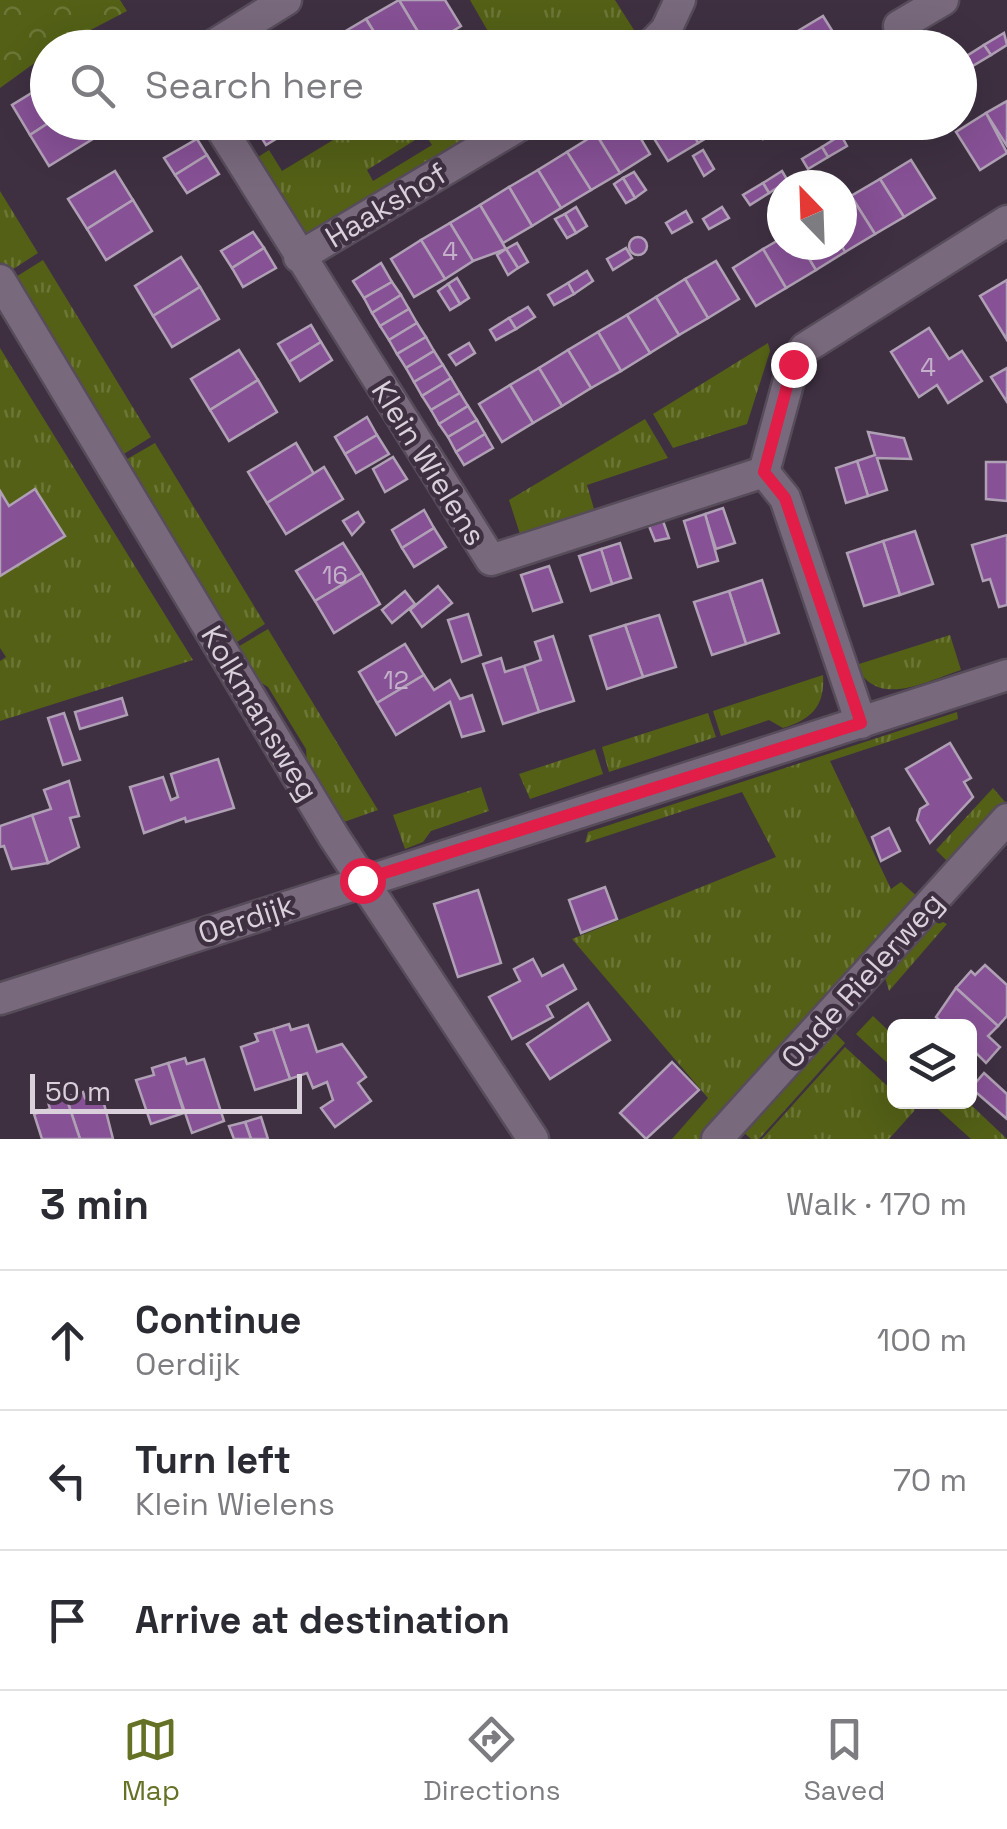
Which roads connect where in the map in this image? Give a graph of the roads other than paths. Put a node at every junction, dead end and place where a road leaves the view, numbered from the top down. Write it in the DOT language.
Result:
graph roads {
  1 [pos="286,0"];
  2 [pos="680,0"];
  3 [pos="943,0"];
  4 [pos="899,26"];
  5 [pos="238,30"];
  6 [pos="666,30"];
  7 [pos="228,140"];
  8 [pos="495,140"];
  9 [pos="1007,222"];
  10 [pos="299,257"];
  11 [pos="0,280"];
  12 [pos="764,472"];
  13 [pos="1007,675"];
  14 [pos="861,723"];
  15 [pos="1007,820"];
  16 [pos="362,880"];
  17 [pos="0,999"];
  18 [pos="533,1139"];
  19 [pos="717,1139"];
  1 -- 5 [label="street"];
  2 -- 6 [label="street"];
  3 -- 4 [label="street"];
  7 -- 10 [label="street, Klein Wielens"];
  8 -- 10 [label="street, Haakshof"];
  9 -- 12 [label="street"];
  10 -- 12 [label="street, Klein Wielens"];
  11 -- 16 [label="street, Kolkmansweg"];
  12 -- 14 [label="street"];
  13 -- 14 [label="street, Oerdijk"];
  14 -- 16 [label="street, Oerdijk"];
  15 -- 19 [label="street, Oude Rielerweg"];
  16 -- 17 [label="street, Oerdijk"];
  16 -- 18 [label="street, Kolkmansweg"];
}
